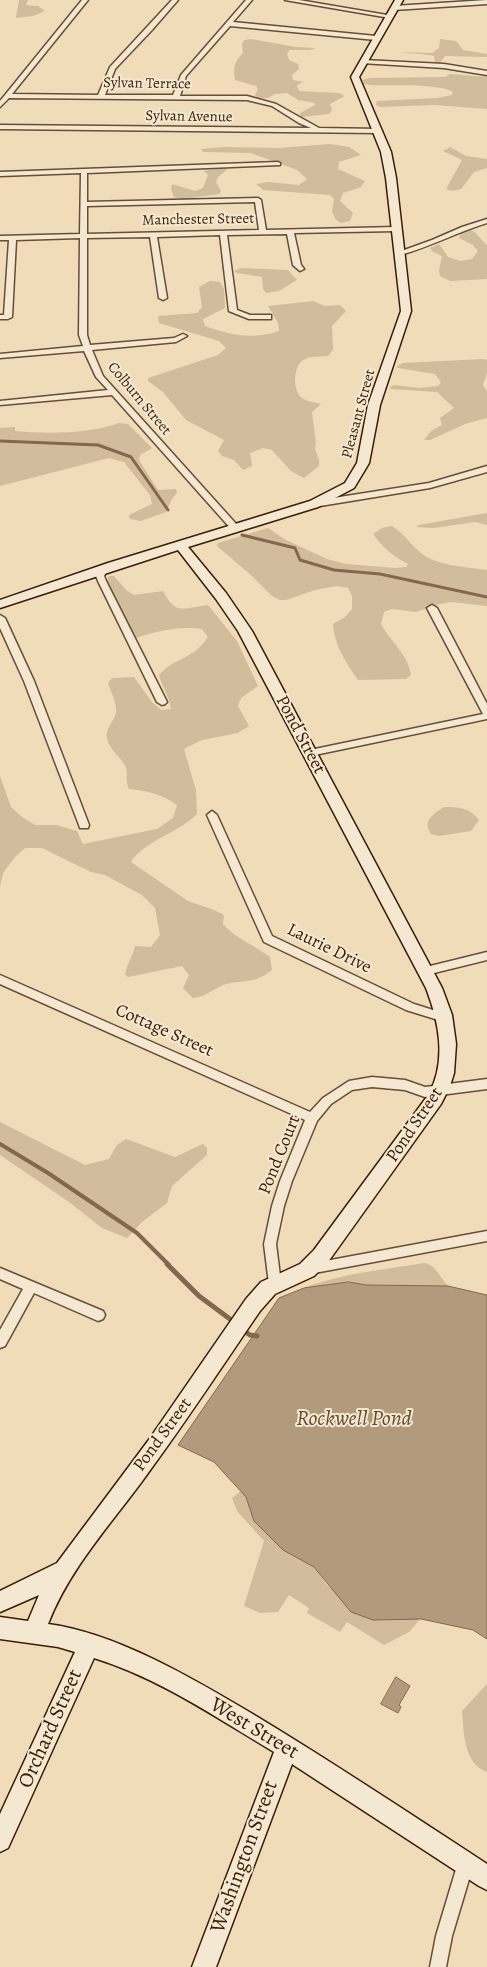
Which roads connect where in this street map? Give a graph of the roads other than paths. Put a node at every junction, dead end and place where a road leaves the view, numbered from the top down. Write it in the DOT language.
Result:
graph roads {
  1 [pos="85,0"];
  2 [pos="175,0"];
  3 [pos="249,0"];
  4 [pos="288,0"];
  5 [pos="487,2"];
  6 [pos="394,8"];
  7 [pos="230,24"];
  8 [pos="376,38"];
  9 [pos="363,62"];
  10 [pos="487,73"];
  11 [pos="7,96"];
  12 [pos="101,96"];
  13 [pos="176,97"];
  14 [pos="0,105"];
  15 [pos="294,118"];
  16 [pos="0,127"];
  17 [pos="292,131"];
  18 [pos="325,131"];
  19 [pos="379,131"];
  20 [pos="278,164"];
  21 [pos="84,171"];
  22 [pos="0,174"];
  23 [pos="84,204"];
  24 [pos="487,221"];
  25 [pos="396,229"];
  26 [pos="290,231"];
  27 [pos="263,232"];
  28 [pos="223,233"];
  29 [pos="154,234"];
  30 [pos="84,236"];
  31 [pos="0,238"];
  32 [pos="13,238"];
  33 [pos="400,253"];
  34 [pos="300,269"];
  35 [pos="163,298"];
  36 [pos="4,317"];
  37 [pos="268,317"];
  38 [pos="183,336"];
  39 [pos="87,350"];
  40 [pos="0,356"];
  41 [pos="114,392"];
  42 [pos="0,403"];
  43 [pos="487,469"];
  44 [pos="314,504"];
  45 [pos="235,528"];
  46 [pos="180,545"];
  47 [pos="104,569"];
  48 [pos="0,604"];
  49 [pos="432,608"];
  50 [pos="0,618"];
  51 [pos="162,702"];
  52 [pos="487,715"];
  53 [pos="310,753"];
  54 [pos="212,815"];
  55 [pos="84,826"];
  56 [pos="487,956"];
  57 [pos="426,971"];
  58 [pos="0,979"];
  59 [pos="445,1018"];
  60 [pos="487,1084"];
  61 [pos="440,1092"];
  62 [pos="312,1118"];
  63 [pos="487,1236"];
  64 [pos="307,1270"];
  65 [pos="0,1273"];
  66 [pos="275,1284"];
  67 [pos="30,1288"];
  68 [pos="98,1315"];
  69 [pos="0,1342"];
  70 [pos="66,1569"];
  71 [pos="0,1602"];
  72 [pos="0,1628"];
  73 [pos="34,1632"];
  74 [pos="89,1645"];
  75 [pos="288,1748"];
  76 [pos="0,1840"];
  77 [pos="465,1866"];
  78 [pos="487,1878"];
  79 [pos="204,1967"];
  80 [pos="438,1967"];
  1 -- 11 [label="street"];
  2 -- 12 [label="street"];
  3 -- 7 [label="street"];
  4 -- 6 [label="street"];
  5 -- 6 [label="street"];
  6 -- 8 [label="street, Pleasant Street"];
  7 -- 8 [label="street"];
  7 -- 13 [label="street"];
  8 -- 9 [label="street, Pleasant Street"];
  9 -- 10 [label="street"];
  9 -- 19 [label="street, Pleasant Street"];
  11 -- 12 [label="street, Sylvan Terrace"];
  11 -- 14 [label="street"];
  12 -- 13 [label="street, Sylvan Terrace"];
  13 -- 15 [label="street, Sylvan Terrace"];
  15 -- 17 [label="street"];
  15 -- 18 [label="street, Sylvan Terrace"];
  16 -- 17 [label="street, Sylvan Avenue"];
  17 -- 18 [label="street, Sylvan Avenue"];
  18 -- 19 [label="street, Sylvan Avenue"];
  19 -- 25 [label="street, Pleasant Street"];
  20 -- 21 [label="street"];
  21 -- 22 [label="street"];
  21 -- 23 [label="street, Colburn Street"];
  23 -- 27 [label="street"];
  23 -- 30 [label="street, Colburn Street"];
  24 -- 33 [label="street"];
  25 -- 26 [label="street, Manchester Street"];
  25 -- 33 [label="street, Pleasant Street"];
  26 -- 27 [label="street, Manchester Street"];
  26 -- 34 [label="street"];
  27 -- 28 [label="street, Manchester Street"];
  28 -- 29 [label="street, Manchester Street"];
  28 -- 37 [label="street"];
  29 -- 30 [label="street, Manchester Street"];
  29 -- 35 [label="street"];
  30 -- 32 [label="street, Manchester Street"];
  30 -- 39 [label="street, Colburn Street"];
  31 -- 32 [label="street, Manchester Street"];
  32 -- 36 [label="street"];
  33 -- 44 [label="street, Pleasant Street"];
  38 -- 39 [label="street"];
  39 -- 40 [label="street"];
  39 -- 41 [label="street, Colburn Street"];
  41 -- 42 [label="street"];
  41 -- 45 [label="street, Colburn Street"];
  43 -- 44 [label="street"];
  44 -- 45 [label="street, Pleasant Street"];
  45 -- 46 [label="street, Pleasant Street"];
  46 -- 47 [label="street, Pleasant Street"];
  46 -- 53 [label="street, Pond Street"];
  47 -- 48 [label="street, Pleasant Street"];
  47 -- 51 [label="street"];
  49 -- 52 [label="street"];
  50 -- 55 [label="street"];
  52 -- 53 [label="street"];
  53 -- 57 [label="street, Pond Street"];
  54 -- 59 [label="street, Laurie Drive"];
  56 -- 57 [label="street"];
  57 -- 59 [label="street, Pond Street"];
  58 -- 62 [label="street, Cottage Street"];
  59 -- 61 [label="street, Pond Street"];
  60 -- 61 [label="street, Pond Court"];
  61 -- 62 [label="street, Pond Court"];
  61 -- 64 [label="street, Pond Street"];
  62 -- 66 [label="street, Pond Court"];
  63 -- 64 [label="street"];
  64 -- 66 [label="street, Pond Street"];
  65 -- 67 [label="street"];
  66 -- 70 [label="street, Pond Street"];
  67 -- 68 [label="street"];
  67 -- 69 [label="street"];
  70 -- 71 [label="street, Pond Street"];
  70 -- 73 [label="street, Pond Street"];
  72 -- 73 [label="street, West Street"];
  73 -- 74 [label="street, West Street"];
  74 -- 75 [label="street, West Street"];
  74 -- 76 [label="street, Orchard Street"];
  75 -- 77 [label="street, West Street"];
  75 -- 79 [label="street, Washington Street"];
  77 -- 78 [label="street, West Street"];
  77 -- 80 [label="street"];
}
